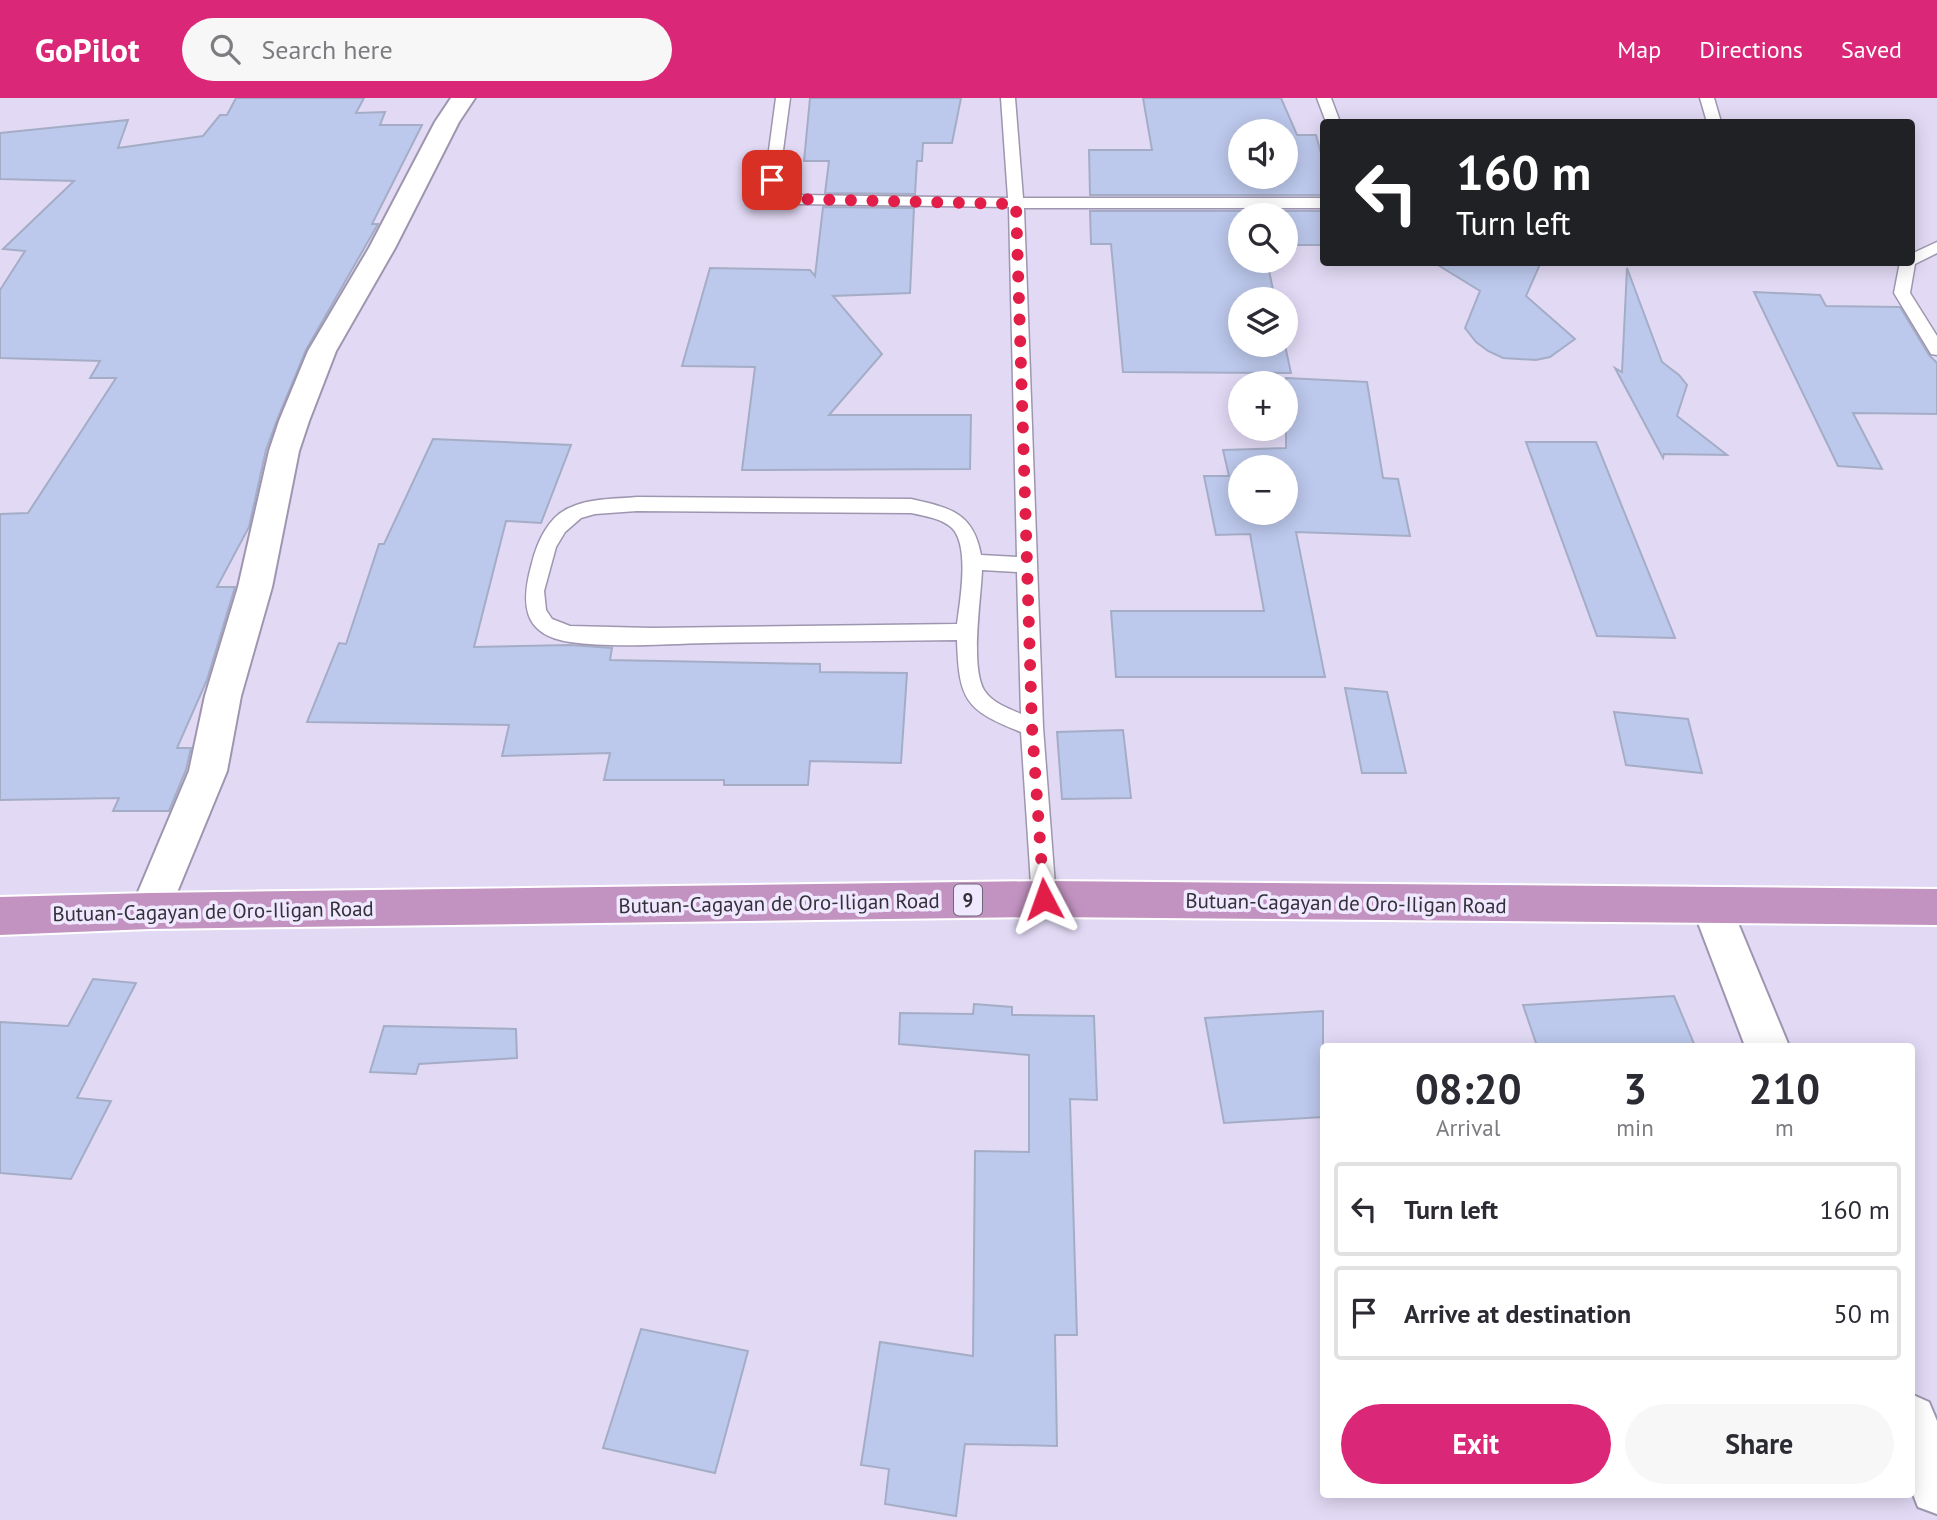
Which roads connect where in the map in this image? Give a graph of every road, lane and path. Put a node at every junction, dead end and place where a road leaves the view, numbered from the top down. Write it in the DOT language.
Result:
graph roads {
  1 [pos="463,98"];
  2 [pos="783,98"];
  3 [pos="1008,98"];
  4 [pos="1324,98"];
  5 [pos="1707,98"];
  6 [pos="1332,119"];
  7 [pos="1713,119"];
  8 [pos="1320,203"];
  9 [pos="1016,204"];
  10 [pos="1937,247"];
  11 [pos="1915,259"];
  12 [pos="1908,266"];
  13 [pos="1937,350"];
  14 [pos="971,562"];
  15 [pos="1027,565"];
  16 [pos="967,632"];
  17 [pos="1032,727"];
  18 [pos="1044,899"];
  19 [pos="1712,907"];
  20 [pos="1937,907"];
  21 [pos="150,911"];
  22 [pos="0,916"];
  23 [pos="1766,1043"];
  24 [pos="1915,1430"];
  25 [pos="1937,1488"];
  1 -- 21 [label="street"];
  2 -- 9 [label="lane"];
  3 -- 9 [label="lane"];
  4 -- 6 [label="lane"];
  5 -- 7 [label="lane"];
  8 -- 9 [label="lane"];
  9 -- 15 [label="lane"];
  10 -- 11 [label="lane"];
  12 -- 13 [label="lane"];
  14 -- 15 [label="lane"];
  14 -- 16 [label="lane"];
  14 -- 16 [label="lane"];
  15 -- 17 [label="lane"];
  16 -- 17 [label="lane"];
  17 -- 18 [label="lane"];
  18 -- 19 [label="highway, Butuan-Cagayan de Oro-Iligan Road / 9"];
  18 -- 21 [label="highway, Butuan-Cagayan de Oro-Iligan Road / 9"];
  19 -- 20 [label="highway, Butuan-Cagayan de Oro-Iligan Road / 9"];
  19 -- 23 [label="street"];
  21 -- 22 [label="highway, Butuan-Cagayan de Oro-Iligan Road / 9"];
  24 -- 25 [label="street"];
}
